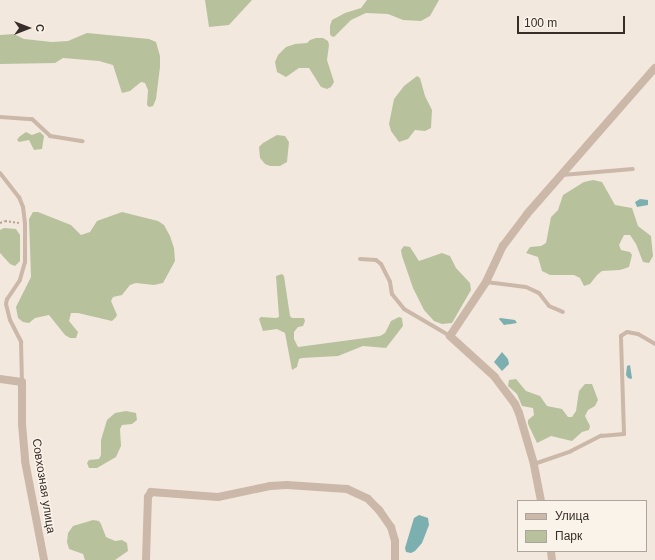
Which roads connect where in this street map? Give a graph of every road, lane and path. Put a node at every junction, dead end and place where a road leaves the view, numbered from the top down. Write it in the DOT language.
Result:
graph roads {
  1 [pos="655,68"];
  2 [pos="0,117"];
  3 [pos="83,141"];
  4 [pos="633,169"];
  5 [pos="0,173"];
  6 [pos="562,175"];
  7 [pos="0,223"];
  8 [pos="25,224"];
  9 [pos="360,259"];
  10 [pos="486,282"];
  11 [pos="562,312"];
  12 [pos="450,336"];
  13 [pos="655,344"];
  14 [pos="0,379"];
  15 [pos="22,382"];
  16 [pos="534,464"];
  17 [pos="541,500"];
  18 [pos="44,560"];
  19 [pos="146,560"];
  20 [pos="395,560"];
  1 -- 6 [label="street"];
  2 -- 3 [label="lane"];
  4 -- 6 [label="lane"];
  5 -- 8 [label="lane, Совхозная улица"];
  6 -- 10 [label="street"];
  7 -- 8 [label="path"];
  8 -- 15 [label="lane, Совхозная улица"];
  9 -- 12 [label="lane"];
  10 -- 11 [label="lane"];
  10 -- 12 [label="street"];
  12 -- 16 [label="street"];
  13 -- 16 [label="lane"];
  14 -- 15 [label="street"];
  15 -- 18 [label="street, Совхозная улица"];
  16 -- 17 [label="street"];
  19 -- 20 [label="street"];
}
